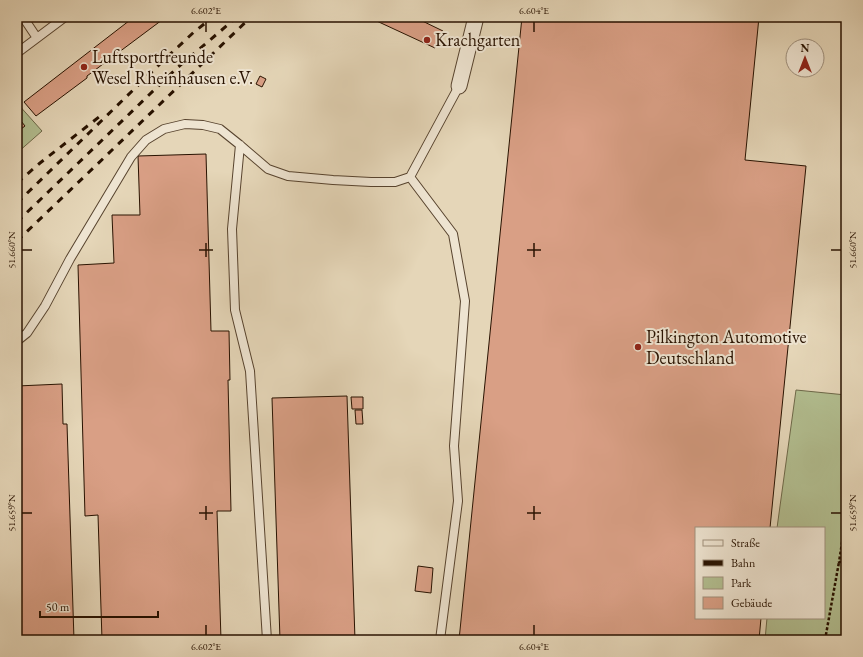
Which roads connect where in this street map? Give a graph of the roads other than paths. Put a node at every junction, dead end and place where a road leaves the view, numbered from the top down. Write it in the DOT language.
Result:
graph roads {
  1 [pos="65,17"];
  2 [pos="476,17"];
  3 [pos="25,20"];
  4 [pos="37,38"];
  5 [pos="17,54"];
  6 [pos="459,86"];
  7 [pos="240,145"];
  8 [pos="410,177"];
  9 [pos="17,340"];
  10 [pos="267,640"];
  11 [pos="440,640"];
  1 -- 4 [label="lane"];
  2 -- 6 [label="street"];
  3 -- 4 [label="lane"];
  4 -- 5 [label="lane"];
  6 -- 8 [label="lane"];
  7 -- 8 [label="lane"];
  7 -- 9 [label="lane"];
  7 -- 10 [label="lane"];
  8 -- 11 [label="lane"];
}
